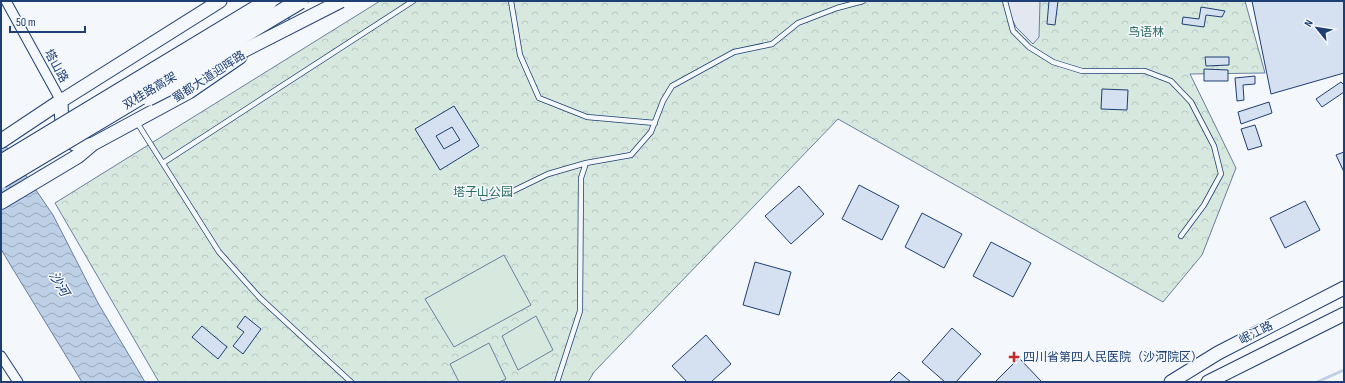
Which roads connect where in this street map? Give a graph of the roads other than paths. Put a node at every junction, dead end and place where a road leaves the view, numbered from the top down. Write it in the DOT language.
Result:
graph roads {
  1 [pos="6,1"];
  2 [pos="220,1"];
  3 [pos="269,1"];
  4 [pos="300,1"];
  5 [pos="322,1"];
  6 [pos="341,1"];
  7 [pos="413,1"];
  8 [pos="512,1"];
  9 [pos="863,1"];
  10 [pos="1004,1"];
  11 [pos="61,101"];
  12 [pos="136,121"];
  13 [pos="655,123"];
  14 [pos="83,131"];
  15 [pos="1,141"];
  16 [pos="91,145"];
  17 [pos="1,163"];
  18 [pos="163,163"];
  19 [pos="586,163"];
  20 [pos="1,168"];
  21 [pos="1,180"];
  22 [pos="482,198"];
  23 [pos="1,202"];
  24 [pos="1180,236"];
  25 [pos="1344,288"];
  26 [pos="1344,314"];
  27 [pos="1,356"];
  28 [pos="1184,378"];
  29 [pos="18,382"];
  30 [pos="351,382"];
  31 [pos="557,382"];
  32 [pos="1171,382"];
  33 [pos="1208,382"];
  1 -- 11 [label="street, 塔山路"];
  2 -- 11 [label="main road"];
  3 -- 17 [label="highway, 双桂路高架, bridge"];
  4 -- 14 [label="highway, 双桂路高架, bridge"];
  5 -- 12 [label="main road, 蜀都大道迎晖路"];
  6 -- 14 [label="main road, bridge"];
  7 -- 18 [label="lane"];
  8 -- 13 [label="lane"];
  9 -- 13 [label="lane"];
  10 -- 24 [label="lane"];
  11 -- 15 [label="main road"];
  11 -- 16 [label="main road"];
  11 -- 20 [label="main road, bridge"];
  12 -- 16 [label="main road, 蜀都大道迎晖路"];
  12 -- 18 [label="lane"];
  13 -- 19 [label="lane"];
  14 -- 21 [label="highway, 双桂路高架, bridge"];
  16 -- 23 [label="main road"];
  18 -- 30 [label="lane"];
  19 -- 22 [label="lane"];
  19 -- 31 [label="lane"];
  25 -- 28 [label="main road, 岷江路"];
  26 -- 33 [label="main road, 岷江路"];
  27 -- 29 [label="street"];
  28 -- 32 [label="main road, 岷江路"];
}
